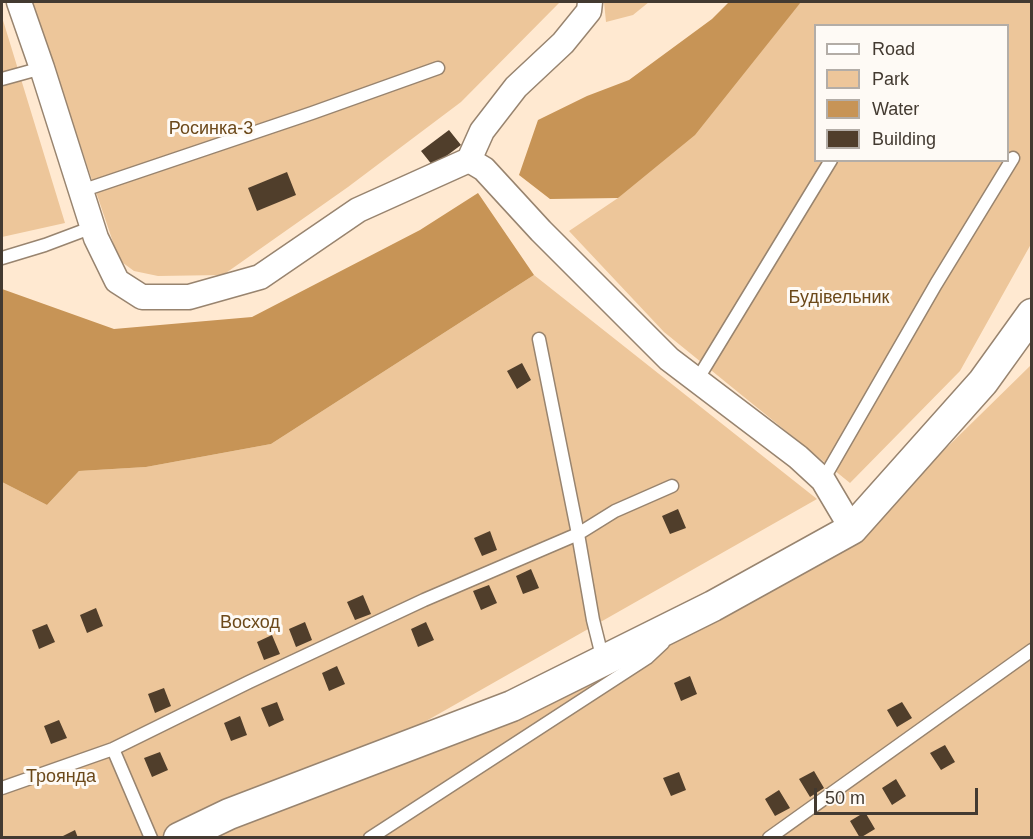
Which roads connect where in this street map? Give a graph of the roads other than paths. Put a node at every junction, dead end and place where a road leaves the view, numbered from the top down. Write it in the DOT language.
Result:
graph roads {
  1 [pos="19,2"];
  2 [pos="590,2"];
  3 [pos="42,68"];
  4 [pos="438,68"];
  5 [pos="2,79"];
  6 [pos="1013,158"];
  7 [pos="469,160"];
  8 [pos="830,162"];
  9 [pos="81,191"];
  10 [pos="93,227"];
  11 [pos="2,258"];
  12 [pos="1032,314"];
  13 [pos="539,339"];
  14 [pos="697,380"];
  15 [pos="823,480"];
  16 [pos="672,486"];
  17 [pos="852,529"];
  18 [pos="578,534"];
  19 [pos="713,606"];
  20 [pos="1032,650"];
  21 [pos="603,660"];
  22 [pos="113,749"];
  23 [pos="2,788"];
  24 [pos="151,837"];
  25 [pos="179,837"];
  26 [pos="370,837"];
  27 [pos="769,837"];
  1 -- 3 [label="street"];
  2 -- 7 [label="street"];
  3 -- 5 [label="lane"];
  3 -- 9 [label="street"];
  4 -- 9 [label="lane"];
  6 -- 15 [label="lane"];
  7 -- 10 [label="street"];
  7 -- 14 [label="street"];
  8 -- 14 [label="lane"];
  9 -- 10 [label="street"];
  10 -- 11 [label="lane"];
  12 -- 17 [label="street"];
  13 -- 18 [label="lane"];
  14 -- 15 [label="street"];
  15 -- 17 [label="street"];
  16 -- 18 [label="lane"];
  17 -- 19 [label="street"];
  18 -- 21 [label="lane"];
  18 -- 22 [label="lane"];
  19 -- 21 [label="street"];
  19 -- 26 [label="lane"];
  20 -- 27 [label="lane"];
  21 -- 25 [label="street"];
  22 -- 23 [label="lane"];
  22 -- 24 [label="lane"];
}
